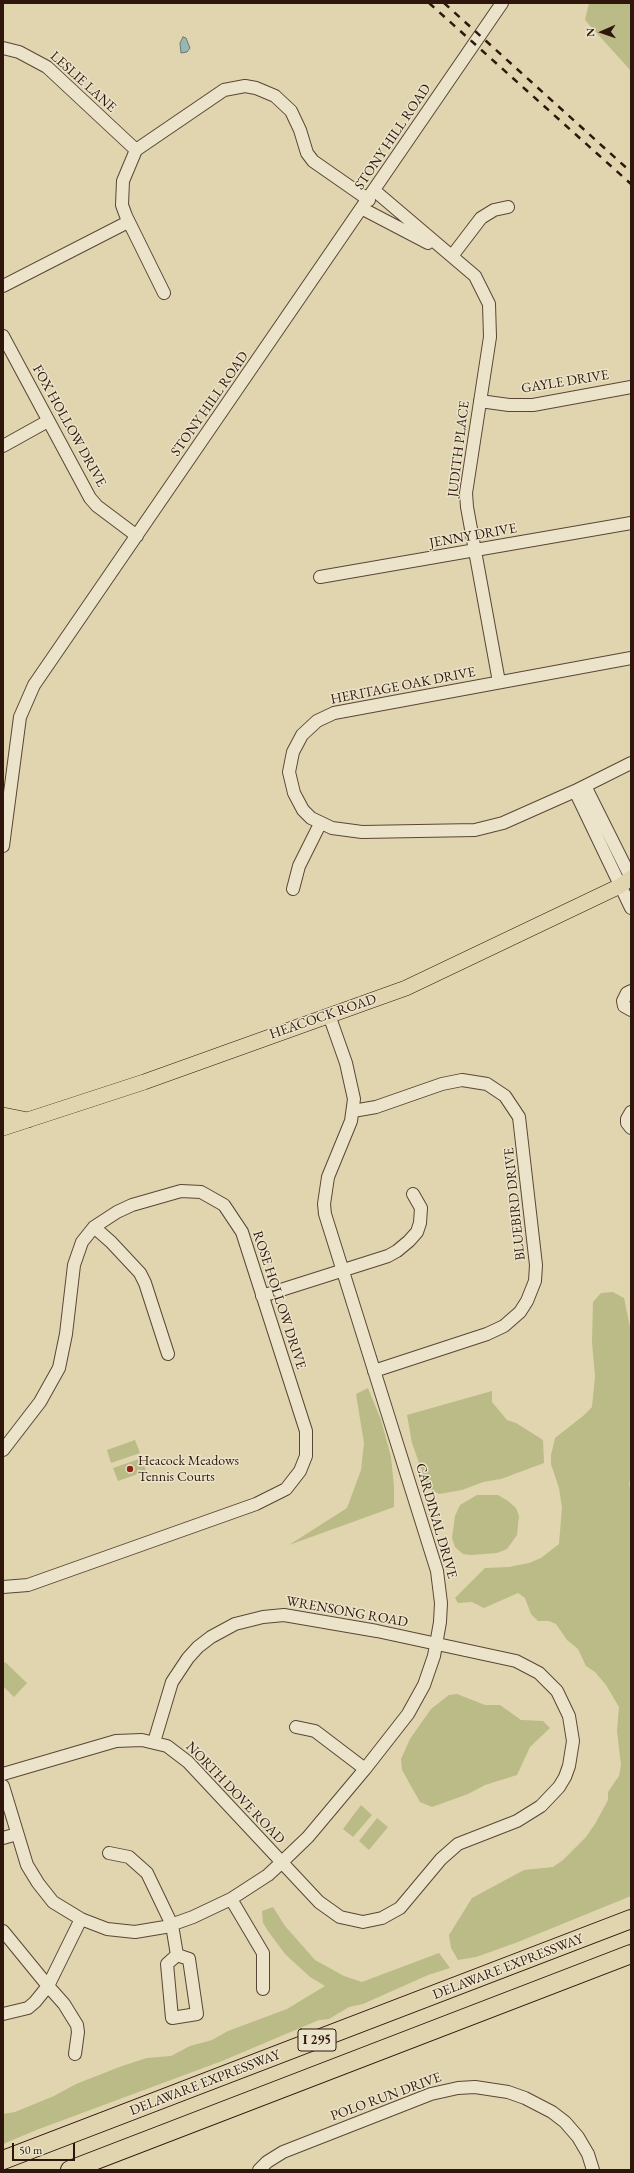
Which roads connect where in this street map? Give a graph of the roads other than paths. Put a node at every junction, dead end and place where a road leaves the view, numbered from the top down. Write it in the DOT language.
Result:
graph roads {
  1 [pos="502,3"];
  2 [pos="3,48"];
  3 [pos="136,150"];
  4 [pos="368,200"];
  5 [pos="508,207"];
  6 [pos="128,222"];
  7 [pos="452,256"];
  8 [pos="3,286"];
  9 [pos="164,293"];
  10 [pos="3,336"];
  11 [pos="631,387"];
  12 [pos="480,401"];
  13 [pos="48,421"];
  14 [pos="3,446"];
  15 [pos="631,523"];
  16 [pos="137,536"];
  17 [pos="474,551"];
  18 [pos="320,577"];
  19 [pos="631,658"];
  20 [pos="499,682"];
  21 [pos="631,763"];
  22 [pos="580,788"];
  23 [pos="320,824"];
  24 [pos="3,846"];
  25 [pos="628,880"];
  26 [pos="293,889"];
  27 [pos="631,908"];
  28 [pos="631,991"];
  29 [pos="631,1010"];
  30 [pos="329,1015"];
  31 [pos="353,1111"];
  32 [pos="631,1112"];
  33 [pos="3,1114"];
  34 [pos="30,1120"];
  35 [pos="3,1128"];
  36 [pos="631,1128"];
  37 [pos="413,1194"];
  38 [pos="94,1227"];
  39 [pos="343,1269"];
  40 [pos="262,1296"];
  41 [pos="168,1354"];
  42 [pos="374,1371"];
  43 [pos="3,1450"];
  44 [pos="3,1588"];
  45 [pos="437,1644"];
  46 [pos="296,1727"];
  47 [pos="154,1742"];
  48 [pos="365,1769"];
  49 [pos="3,1774"];
  50 [pos="3,1786"];
  51 [pos="17,1834"];
  52 [pos="3,1838"];
  53 [pos="109,1853"];
  54 [pos="282,1862"];
  55 [pos="231,1899"];
  56 [pos="81,1919"];
  57 [pos="631,1919"];
  58 [pos="172,1925"];
  59 [pos="3,1931"];
  60 [pos="631,1954"];
  61 [pos="177,1955"];
  62 [pos="48,1986"];
  63 [pos="263,1989"];
  64 [pos="3,2014"];
  65 [pos="76,2054"];
  66 [pos="3,2160"];
  67 [pos="70,2170"];
  68 [pos="259,2170"];
  69 [pos="592,2170"];
  1 -- 4 [label="street, STONY HILL ROAD"];
  2 -- 3 [label="street, LESLIE LANE"];
  3 -- 4 [label="street"];
  3 -- 6 [label="street"];
  4 -- 7 [label="street, JUDITH PLACE"];
  4 -- 7 [label="street, JUDITH PLACE"];
  4 -- 16 [label="street, STONY HILL ROAD"];
  5 -- 7 [label="street"];
  6 -- 8 [label="street"];
  6 -- 9 [label="street"];
  7 -- 12 [label="street, JUDITH PLACE"];
  10 -- 13 [label="street, FOX HOLLOW DRIVE"];
  11 -- 12 [label="street, GAYLE DRIVE"];
  12 -- 17 [label="street, JUDITH PLACE"];
  13 -- 14 [label="street"];
  13 -- 16 [label="street, FOX HOLLOW DRIVE"];
  15 -- 17 [label="street, JENNY DRIVE"];
  16 -- 24 [label="street, STONY HILL ROAD"];
  17 -- 18 [label="street, JENNY DRIVE"];
  17 -- 20 [label="street, JUDITH PLACE"];
  19 -- 20 [label="street, HERITAGE OAK DRIVE"];
  20 -- 23 [label="street, HERITAGE OAK DRIVE"];
  21 -- 22 [label="street, HERITAGE OAK DRIVE"];
  22 -- 23 [label="street, HERITAGE OAK DRIVE"];
  22 -- 25 [label="street"];
  23 -- 26 [label="street"];
  25 -- 27 [label="street"];
  25 -- 30 [label="main road, HEACOCK ROAD"];
  28 -- 29 [label="street"];
  30 -- 31 [label="street, CARDINAL DRIVE"];
  30 -- 34 [label="main road, HEACOCK ROAD"];
  31 -- 39 [label="street, CARDINAL DRIVE"];
  31 -- 42 [label="street, BLUEBIRD DRIVE"];
  32 -- 36 [label="street"];
  33 -- 34 [label="main road"];
  34 -- 35 [label="main road, HEACOCK ROAD"];
  37 -- 39 [label="street"];
  38 -- 40 [label="street, ROSE HOLLOW DRIVE"];
  38 -- 41 [label="street"];
  38 -- 43 [label="street, ROSE HOLLOW DRIVE"];
  39 -- 40 [label="street"];
  39 -- 42 [label="street, CARDINAL DRIVE"];
  40 -- 44 [label="street, ROSE HOLLOW DRIVE"];
  42 -- 45 [label="street, CARDINAL DRIVE"];
  45 -- 47 [label="street, WRENSONG ROAD"];
  45 -- 48 [label="street, CARDINAL DRIVE"];
  45 -- 54 [label="street, WRENSONG ROAD"];
  46 -- 48 [label="street"];
  47 -- 49 [label="street, NORTH DOVE ROAD"];
  47 -- 54 [label="street, NORTH DOVE ROAD"];
  48 -- 54 [label="street, CARDINAL DRIVE"];
  50 -- 51 [label="street, CARDINAL DRIVE"];
  51 -- 52 [label="street"];
  51 -- 56 [label="street, CARDINAL DRIVE"];
  53 -- 58 [label="street"];
  54 -- 55 [label="street, CARDINAL DRIVE"];
  55 -- 58 [label="street, CARDINAL DRIVE"];
  55 -- 63 [label="street"];
  56 -- 58 [label="street, CARDINAL DRIVE"];
  56 -- 62 [label="street"];
  57 -- 66 [label="highway, DELAWARE EXPRESSWAY / I 295"];
  58 -- 61 [label="street"];
  59 -- 62 [label="street"];
  60 -- 67 [label="highway, I 295"];
  61 -- 61 [label="street"];
  62 -- 64 [label="street"];
  62 -- 65 [label="street"];
  68 -- 69 [label="street, POLO RUN DRIVE"];
}
